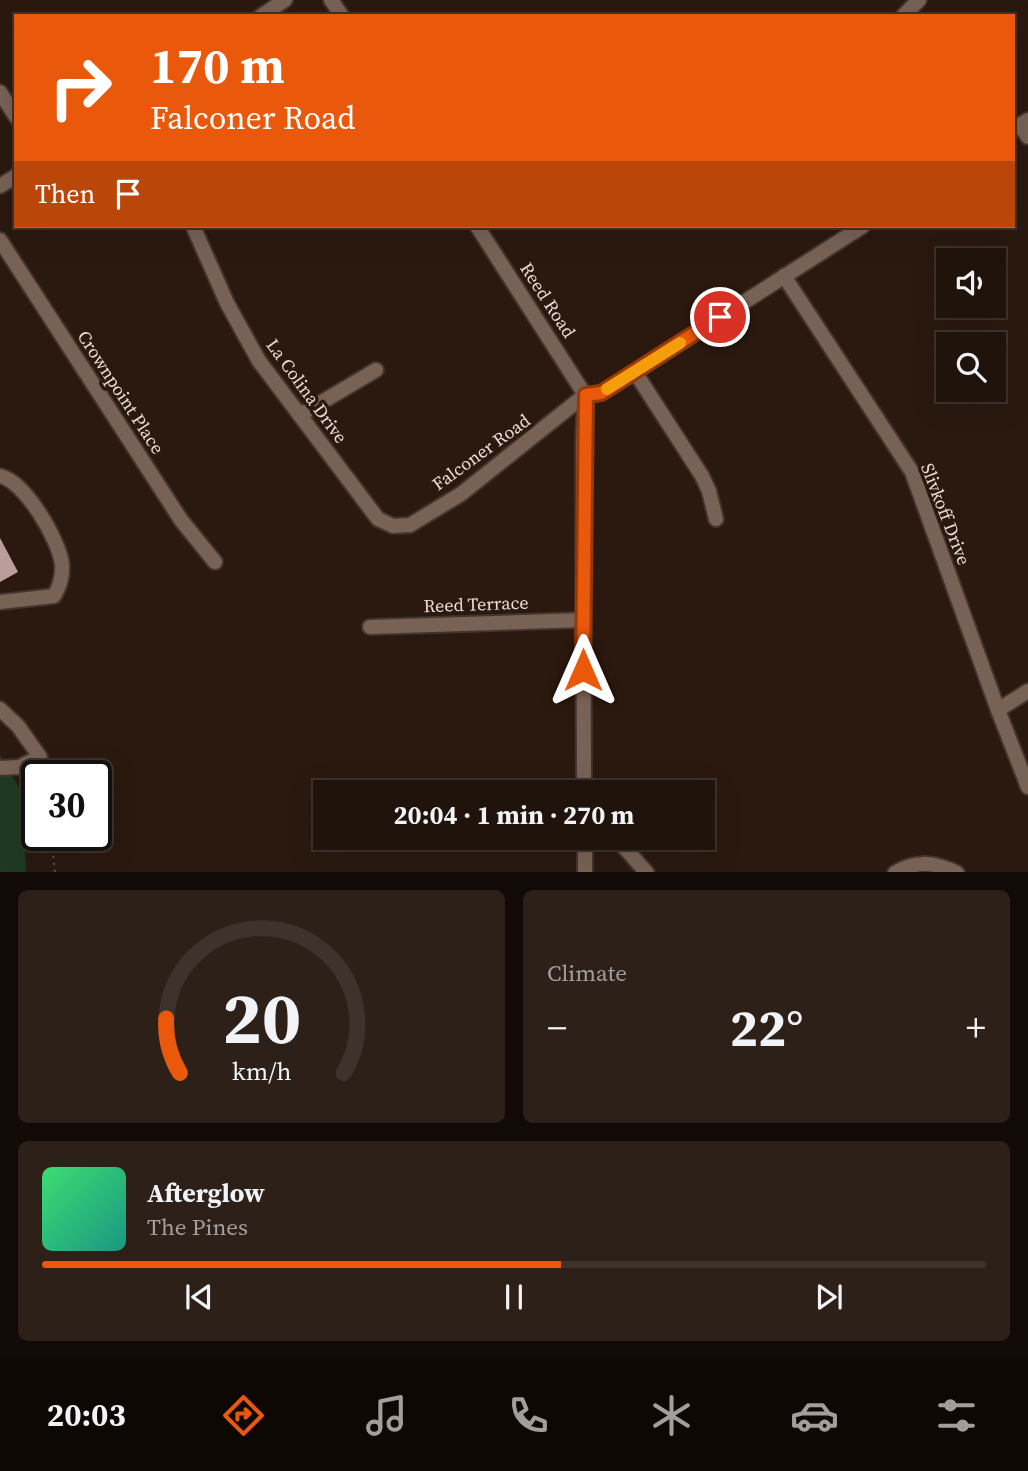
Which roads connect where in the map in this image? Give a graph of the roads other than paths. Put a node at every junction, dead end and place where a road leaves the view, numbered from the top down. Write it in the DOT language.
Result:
graph roads {
  1 [pos="285,0"];
  2 [pos="919,0"];
  3 [pos="264,14"];
  4 [pos="905,14"];
  5 [pos="0,92"];
  6 [pos="14,114"];
  7 [pos="194,228"];
  8 [pos="478,228"];
  9 [pos="860,228"];
  10 [pos="0,240"];
  11 [pos="784,276"];
  12 [pos="376,370"];
  13 [pos="635,372"];
  14 [pos="593,394"];
  15 [pos="300,415"];
  16 [pos="0,476"];
  17 [pos="716,519"];
  18 [pos="393,526"];
  19 [pos="215,562"];
  20 [pos="0,602"];
  21 [pos="583,620"];
  22 [pos="370,626"];
  23 [pos="1028,691"];
  24 [pos="0,709"];
  25 [pos="998,710"];
  26 [pos="0,768"];
  27 [pos="584,780"];
  28 [pos="1028,787"];
  29 [pos="584,850"];
  30 [pos="627,850"];
  31 [pos="585,872"];
  32 [pos="646,872"];
  33 [pos="897,872"];
  34 [pos="955,872"];
  1 -- 3 [label="street"];
  2 -- 4 [label="street"];
  5 -- 6 [label="street"];
  7 -- 15 [label="street, La Colina Drive"];
  8 -- 14 [label="street, Reed Road"];
  9 -- 11 [label="street, Falconer Road"];
  10 -- 19 [label="street, Crownpoint Place"];
  11 -- 13 [label="street, Falconer Road"];
  11 -- 25 [label="street, Slivkoff Drive"];
  12 -- 15 [label="street"];
  13 -- 14 [label="street, Falconer Road"];
  13 -- 17 [label="street"];
  14 -- 18 [label="street, Falconer Road"];
  14 -- 21 [label="street"];
  15 -- 18 [label="street, La Colina Drive"];
  16 -- 20 [label="street"];
  21 -- 22 [label="street, Reed Terrace"];
  21 -- 27 [label="street"];
  23 -- 25 [label="street"];
  24 -- 26 [label="street"];
  25 -- 28 [label="street, Slivkoff Drive"];
  29 -- 31 [label="street"];
  30 -- 32 [label="street"];
  33 -- 34 [label="street"];
}
